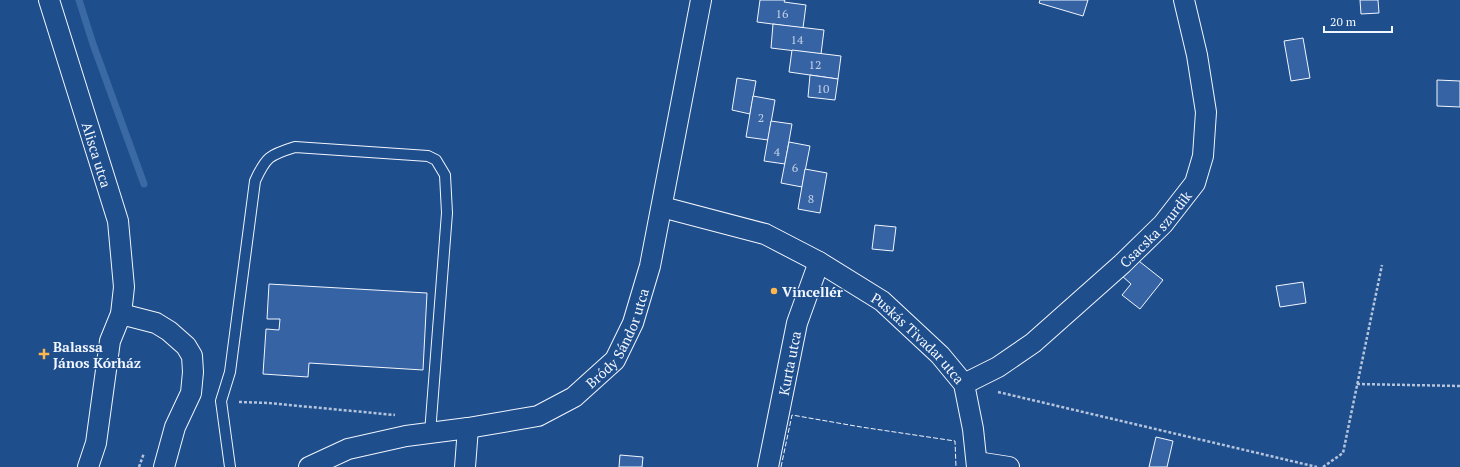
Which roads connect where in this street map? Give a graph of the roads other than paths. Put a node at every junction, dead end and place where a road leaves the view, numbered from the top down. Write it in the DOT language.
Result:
graph roads {
  1 [pos="49,0"];
  2 [pos="701,0"];
  3 [pos="1184,0"];
  4 [pos="662,207"];
  5 [pos="819,262"];
  6 [pos="121,314"];
  7 [pos="964,384"];
  8 [pos="431,426"];
  9 [pos="468,428"];
  10 [pos="977,464"];
  11 [pos="88,467"];
  12 [pos="164,467"];
  13 [pos="230,467"];
  14 [pos="309,467"];
  15 [pos="465,467"];
  16 [pos="768,467"];
  17 [pos="1009,467"];
  1 -- 6 [label="street, Alisca utca"];
  2 -- 4 [label="street, Bródy Sándor utca"];
  3 -- 7 [label="street, Csacska szurdik"];
  4 -- 5 [label="street, Puskás Tivadar utca"];
  4 -- 9 [label="street, Bródy Sándor utca"];
  5 -- 7 [label="street, Puskás Tivadar utca"];
  5 -- 16 [label="street, Kurta utca"];
  6 -- 11 [label="street, Alisca utca"];
  6 -- 12 [label="street"];
  7 -- 10 [label="street, Puskás Tivadar utca"];
  8 -- 9 [label="street, Bródy Sándor utca"];
  8 -- 13 [label="lane"];
  8 -- 14 [label="street, Bródy Sándor utca"];
  9 -- 15 [label="street"];
  10 -- 17 [label="street"];
}
